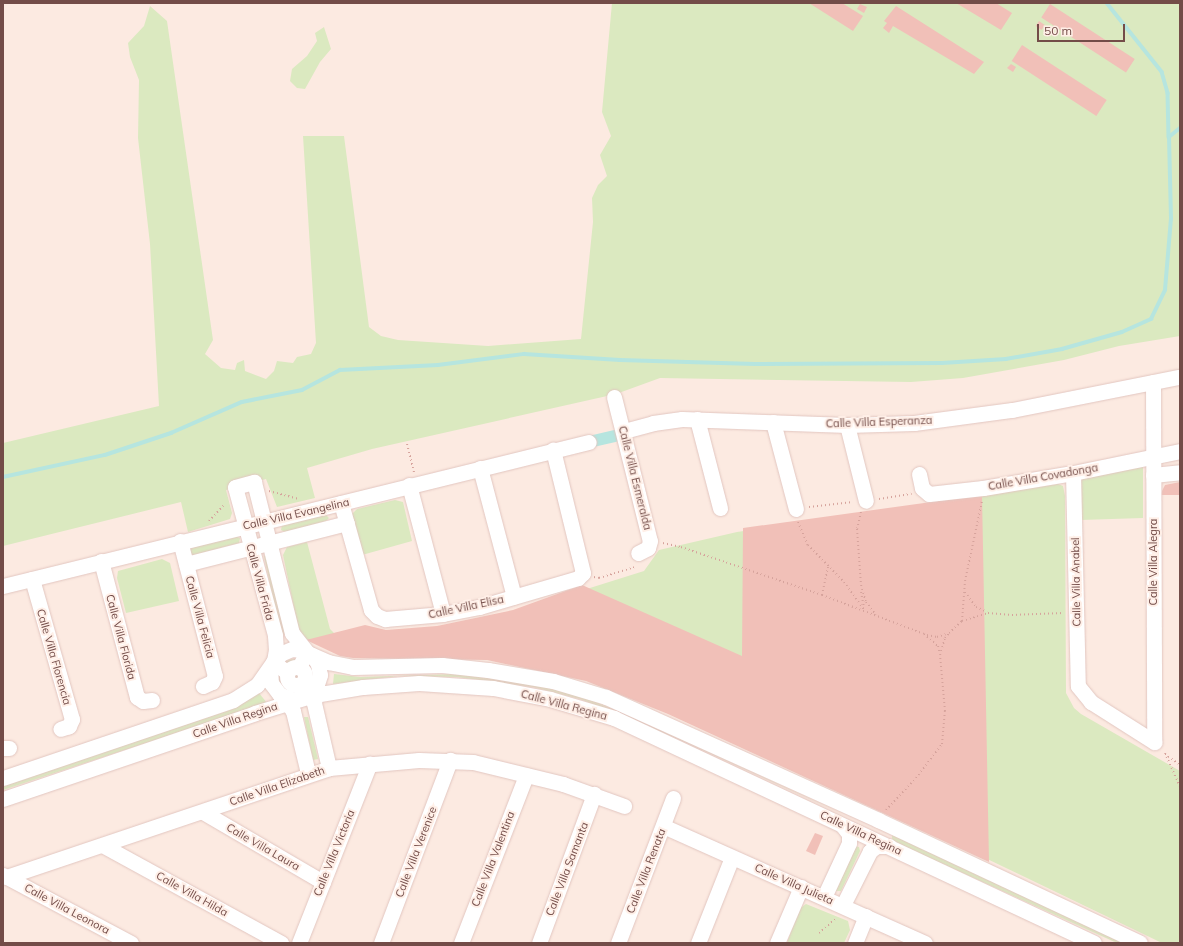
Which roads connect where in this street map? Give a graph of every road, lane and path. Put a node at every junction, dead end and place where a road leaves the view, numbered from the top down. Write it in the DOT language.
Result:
graph roads {
  1 [pos="1179,377"];
  2 [pos="1153,382"];
  3 [pos="614,396"];
  4 [pos="697,419"];
  5 [pos="773,422"];
  6 [pos="847,424"];
  7 [pos="624,431"];
  8 [pos="588,442"];
  9 [pos="406,444"];
  10 [pos="553,450"];
  11 [pos="1180,451"];
  12 [pos="1152,456"];
  13 [pos="480,468"];
  14 [pos="1180,472"];
  15 [pos="1074,473"];
  16 [pos="919,474"];
  17 [pos="1153,475"];
  18 [pos="413,485"];
  19 [pos="983,488"];
  20 [pos="866,501"];
  21 [pos="341,503"];
  22 [pos="719,508"];
  23 [pos="796,509"];
  24 [pos="347,523"];
  25 [pos="258,536"];
  26 [pos="180,541"];
  27 [pos="643,548"];
  28 [pos="101,561"];
  29 [pos="186,564"];
  30 [pos="828,566"];
  31 [pos="580,576"];
  32 [pos="32,579"];
  33 [pos="3,586"];
  34 [pos="861,586"];
  35 [pos="964,591"];
  36 [pos="854,594"];
  37 [pos="822,595"];
  38 [pos="514,597"];
  39 [pos="862,599"];
  40 [pos="866,602"];
  41 [pos="865,611"];
  42 [pos="1077,611"];
  43 [pos="988,612"];
  44 [pos="443,614"];
  45 [pos="877,616"];
  46 [pos="962,621"];
  47 [pos="949,633"];
  48 [pos="924,634"];
  49 [pos="940,658"];
  50 [pos="296,676"];
  51 [pos="203,686"];
  52 [pos="152,700"];
  53 [pos="60,730"];
  54 [pos="1152,737"];
  55 [pos="1165,753"];
  56 [pos="450,760"];
  57 [pos="370,763"];
  58 [pos="1180,765"];
  59 [pos="329,768"];
  60 [pos="308,773"];
  61 [pos="526,775"];
  62 [pos="3,778"];
  63 [pos="1180,786"];
  64 [pos="594,794"];
  65 [pos="673,798"];
  66 [pos="3,799"];
  67 [pos="624,806"];
  68 [pos="847,806"];
  69 [pos="203,812"];
  70 [pos="839,823"];
  71 [pos="663,826"];
  72 [pos="902,831"];
  73 [pos="866,835"];
  74 [pos="104,846"];
  75 [pos="889,846"];
  76 [pos="732,857"];
  77 [pos="5,876"];
  78 [pos="323,882"];
  79 [pos="801,887"];
  80 [pos="824,897"];
  81 [pos="854,910"];
  82 [pos="819,933"];
  83 [pos="131,943"];
  84 [pos="281,943"];
  85 [pos="299,943"];
  86 [pos="381,943"];
  87 [pos="461,943"];
  88 [pos="539,943"];
  89 [pos="618,943"];
  90 [pos="698,943"];
  91 [pos="777,943"];
  92 [pos="855,943"];
  93 [pos="925,943"];
  94 [pos="1094,943"];
  95 [pos="1140,943"];
  1 -- 2 [label="street, Calle Villa Esperanza"];
  2 -- 6 [label="street, Calle Villa Esperanza"];
  2 -- 12 [label="street, Calle Villa Alegra"];
  3 -- 7 [label="street, Calle Villa Esmeralda"];
  4 -- 5 [label="street, Calle Villa Esperanza"];
  4 -- 7 [label="street, Calle Villa Esperanza"];
  4 -- 22 [label="street"];
  5 -- 6 [label="street, Calle Villa Esperanza"];
  5 -- 23 [label="street"];
  6 -- 20 [label="street"];
  7 -- 27 [label="street, Calle Villa Esmeralda"];
  8 -- 10 [label="street, Calle Villa Evangelina"];
  9 -- 18 [label="path"];
  10 -- 13 [label="street, Calle Villa Evangelina"];
  10 -- 31 [label="street"];
  11 -- 12 [label="street, Calle Villa Covadonga"];
  12 -- 15 [label="street, Calle Villa Covadonga"];
  12 -- 17 [label="street, Calle Villa Alegra"];
  13 -- 18 [label="street, Calle Villa Evangelina"];
  13 -- 38 [label="street"];
  14 -- 17 [label="street"];
  15 -- 19 [label="street, Calle Villa Covadonga"];
  15 -- 42 [label="street, Calle Villa Anabel"];
  16 -- 19 [label="street, Calle Villa Covadonga"];
  17 -- 54 [label="street, Calle Villa Alegra"];
  18 -- 21 [label="street, Calle Villa Evangelina"];
  18 -- 44 [label="street"];
  19 -- 35 [label="path"];
  20 -- 34 [label="path"];
  21 -- 24 [label="street, Calle Villa Elisa"];
  21 -- 25 [label="street, Calle Villa Evangelina"];
  23 -- 30 [label="path"];
  24 -- 25 [label="street, Calle Villa Evangelina"];
  24 -- 44 [label="street, Calle Villa Elisa"];
  25 -- 26 [label="street, Calle Villa Evangelina"];
  25 -- 29 [label="street, Calle Villa Evangelina"];
  25 -- 50 [label="street, Calle Villa Frida"];
  25 -- 50 [label="street, Calle Villa Frida"];
  26 -- 28 [label="street, Calle Villa Evangelina"];
  26 -- 29 [label="street, Calle Villa Felicia"];
  27 -- 31 [label="path"];
  27 -- 37 [label="path"];
  28 -- 32 [label="street, Calle Villa Evangelina"];
  28 -- 52 [label="street, Calle Villa Florida"];
  29 -- 51 [label="street, Calle Villa Felicia"];
  30 -- 36 [label="path"];
  30 -- 37 [label="path"];
  31 -- 38 [label="street, Calle Villa Elisa"];
  32 -- 33 [label="street, Calle Villa Evangelina"];
  32 -- 53 [label="street, Calle Villa Florencia"];
  34 -- 39 [label="path"];
  34 -- 40 [label="path"];
  35 -- 43 [label="path"];
  35 -- 46 [label="path"];
  36 -- 39 [label="path"];
  36 -- 41 [label="path"];
  37 -- 41 [label="path"];
  38 -- 44 [label="street, Calle Villa Elisa"];
  39 -- 40 [label="path"];
  39 -- 41 [label="path"];
  40 -- 45 [label="path"];
  41 -- 45 [label="path"];
  42 -- 43 [label="path"];
  42 -- 54 [label="street, Calle Villa Anabel"];
  43 -- 46 [label="path"];
  45 -- 48 [label="path"];
  46 -- 47 [label="path"];
  47 -- 48 [label="path"];
  47 -- 49 [label="path"];
  48 -- 49 [label="path"];
  49 -- 73 [label="path"];
  50 -- 59 [label="street, Calle Villa Frida"];
  50 -- 60 [label="street, Calle Villa Frida"];
  50 -- 62 [label="street, Calle Villa Regina"];
  50 -- 66 [label="street, Calle Villa Regina"];
  50 -- 68 [label="street, Calle Villa Regina"];
  50 -- 70 [label="street, Calle Villa Regina"];
  54 -- 55 [label="path"];
  55 -- 58 [label="path"];
  55 -- 63 [label="path"];
  56 -- 57 [label="street, Calle Villa Elizabeth"];
  56 -- 61 [label="street, Calle Villa Elizabeth"];
  56 -- 86 [label="street, Calle Villa Verenice"];
  57 -- 59 [label="street, Calle Villa Elizabeth"];
  57 -- 78 [label="street, Calle Villa Victoria"];
  59 -- 60 [label="street, Calle Villa Elizabeth"];
  60 -- 69 [label="street, Calle Villa Elizabeth"];
  61 -- 64 [label="street, Calle Villa Elizabeth"];
  61 -- 87 [label="street, Calle Villa Valentina"];
  64 -- 67 [label="street, Calle Villa Elizabeth"];
  64 -- 88 [label="street, Calle Villa Samanta"];
  65 -- 71 [label="street, Calle Villa Renata"];
  68 -- 70 [label="street"];
  68 -- 73 [label="street, Calle Villa Regina"];
  69 -- 74 [label="street, Calle Villa Elizabeth"];
  69 -- 78 [label="street, Calle Villa Laura"];
  70 -- 73 [label="street, Calle Villa Regina"];
  71 -- 76 [label="street, Calle Villa Julieta"];
  71 -- 89 [label="street, Calle Villa Renata"];
  72 -- 73 [label="street, Calle Villa Regina"];
  72 -- 75 [label="street"];
  72 -- 95 [label="street, Calle Villa Regina"];
  73 -- 75 [label="street"];
  73 -- 80 [label="street"];
  73 -- 81 [label="street"];
  74 -- 77 [label="street, Calle Villa Elizabeth"];
  74 -- 84 [label="street, Calle Villa Hilda"];
  75 -- 94 [label="street, Calle Villa Regina"];
  76 -- 79 [label="street, Calle Villa Julieta"];
  76 -- 90 [label="street"];
  77 -- 83 [label="street, Calle Villa Leonora"];
  78 -- 85 [label="street, Calle Villa Victoria"];
  79 -- 80 [label="street, Calle Villa Julieta"];
  79 -- 91 [label="street"];
  80 -- 81 [label="street, Calle Villa Julieta"];
  81 -- 82 [label="path"];
  81 -- 92 [label="street"];
  81 -- 93 [label="street, Calle Villa Julieta"];
}
